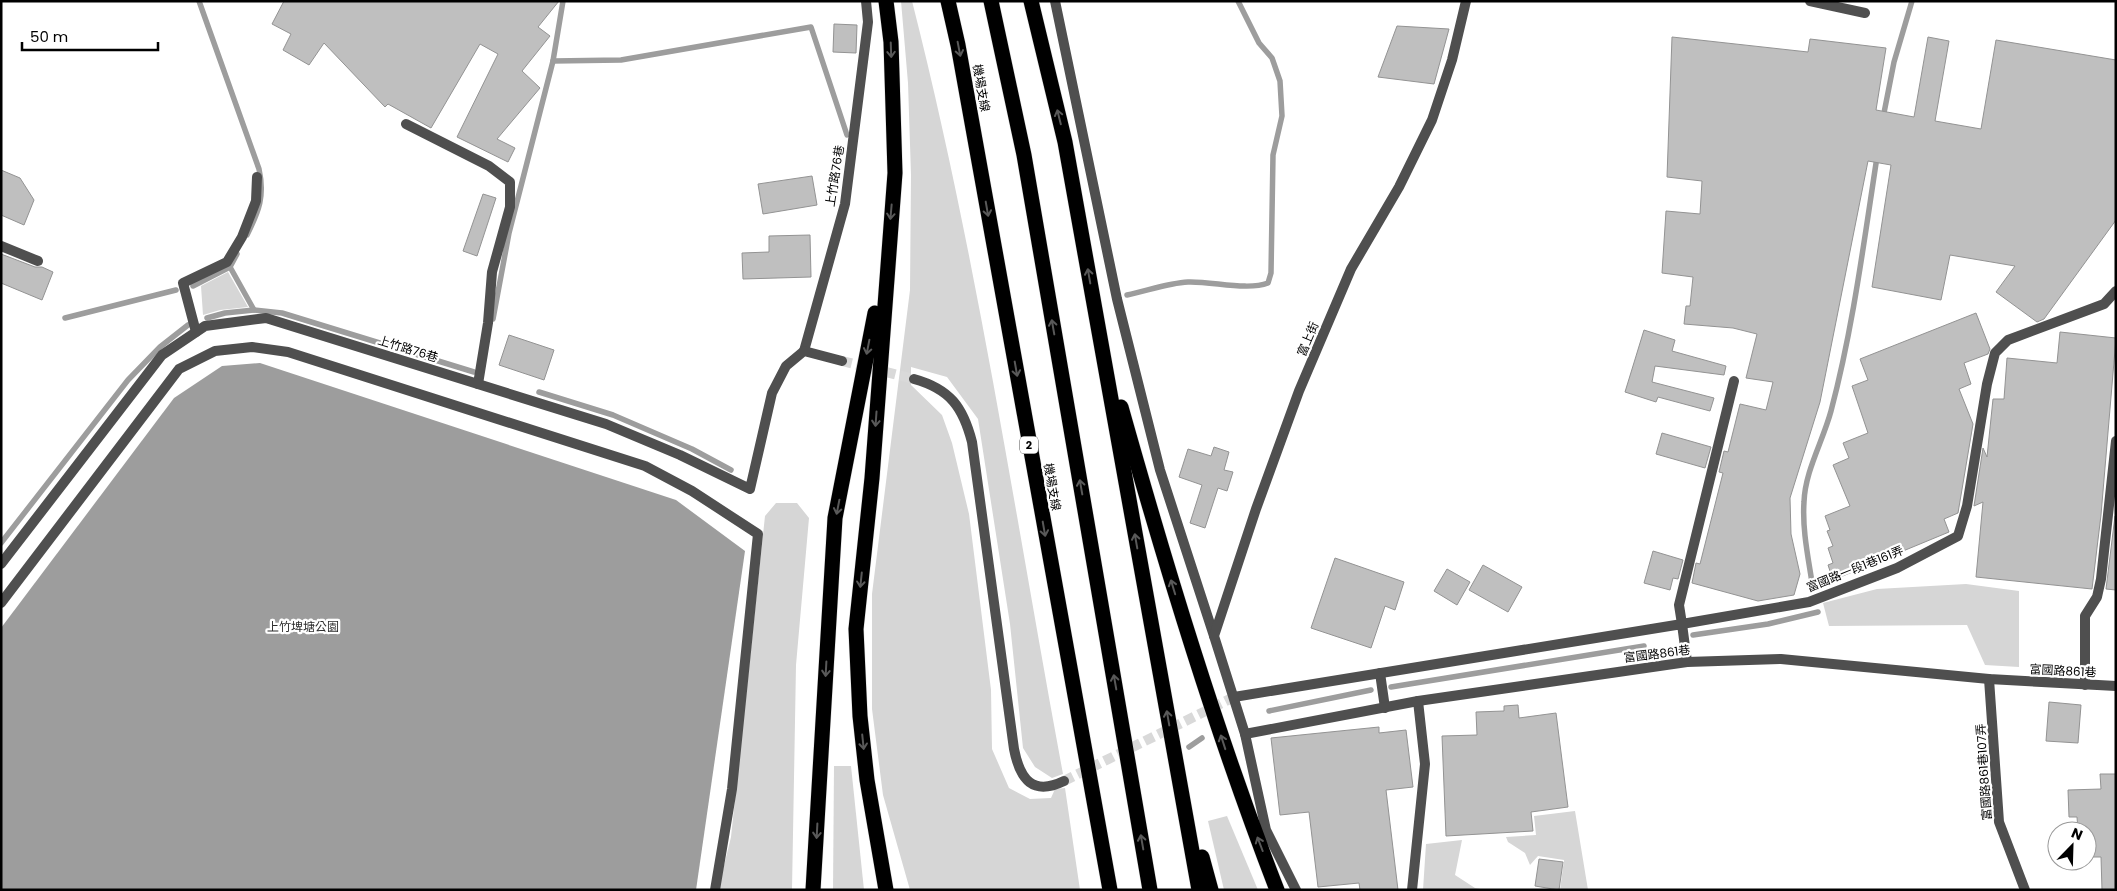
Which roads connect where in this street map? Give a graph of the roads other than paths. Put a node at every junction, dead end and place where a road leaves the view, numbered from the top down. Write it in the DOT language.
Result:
graph roads {
  1 [pos="866,1"];
  2 [pos="886,1"];
  3 [pos="948,1"];
  4 [pos="991,1"];
  5 [pos="1031,1"];
  6 [pos="1055,1"];
  7 [pos="1466,1"];
  8 [pos="1810,1"];
  9 [pos="1865,13"];
  10 [pos="406,124"];
  11 [pos="257,177"];
  12 [pos="1,246"];
  13 [pos="888,248"];
  14 [pos="38,261"];
  15 [pos="2116,292"];
  16 [pos="1098,324"];
  17 [pos="196,332"];
  18 [pos="804,351"];
  19 [pos="842,361"];
  20 [pos="914,380"];
  21 [pos="1734,381"];
  22 [pos="478,384"];
  23 [pos="2116,441"];
  24 [pos="1,564"];
  25 [pos="1,604"];
  26 [pos="1682,624"];
  27 [pos="1214,636"];
  28 [pos="1687,662"];
  29 [pos="1380,673"];
  30 [pos="1990,679"];
  31 [pos="2085,685"];
  32 [pos="2116,686"];
  33 [pos="1234,697"];
  34 [pos="1418,701"];
  35 [pos="1385,708"];
  36 [pos="1245,734"];
  37 [pos="1177,766"];
  38 [pos="1064,781"];
  39 [pos="876,840"];
  40 [pos="814,889"];
  41 [pos="715,890"];
  42 [pos="886,890"];
  43 [pos="895,890"];
  44 [pos="1110,890"];
  45 [pos="1150,890"];
  46 [pos="1199,890"];
  47 [pos="1210,890"];
  48 [pos="1277,890"];
  49 [pos="1296,890"];
  50 [pos="1412,890"];
  51 [pos="2025,890"];
  1 -- 18 [label="street, 上竹路76巷"];
  2 -- 13 [label="highway, one-way"];
  3 -- 44 [label="highway, 機場支線 / 2, one-way"];
  45 -- 4 [label="highway, one-way"];
  16 -- 5 [label="highway, one-way"];
  6 -- 27 [label="street"];
  7 -- 27 [label="street, 富上街"];
  8 -- 9 [label="street"];
  10 -- 22 [label="street"];
  11 -- 17 [label="street"];
  12 -- 14 [label="street"];
  13 -- 39 [label="highway, one-way"];
  13 -- 40 [label="highway, one-way"];
  15 -- 26 [label="street, 富國路一段1巷161弄"];
  37 -- 16 [label="highway, one-way"];
  48 -- 16 [label="highway, one-way"];
  17 -- 22 [label="street, 上竹路76巷"];
  17 -- 24 [label="street, 上竹路76巷"];
  18 -- 19 [label="street"];
  18 -- 22 [label="street, 上竹路76巷"];
  20 -- 38 [label="street"];
  21 -- 26 [label="street"];
  23 -- 31 [label="street"];
  25 -- 41 [label="street"];
  26 -- 28 [label="street"];
  26 -- 29 [label="street"];
  27 -- 33 [label="street"];
  28 -- 30 [label="street, 富國路861巷"];
  28 -- 34 [label="street, 富國路861巷"];
  29 -- 33 [label="street"];
  29 -- 35 [label="street"];
  30 -- 31 [label="street, 富國路861巷"];
  30 -- 51 [label="street, 富國路861巷107弄"];
  31 -- 32 [label="street, 富國路861巷"];
  33 -- 36 [label="street"];
  34 -- 35 [label="street, 富國路861巷"];
  34 -- 50 [label="street"];
  35 -- 36 [label="street, 富國路861巷"];
  36 -- 49 [label="street"];
  37 -- 46 [label="highway"];
  37 -- 47 [label="highway"];
  39 -- 42 [label="highway"];
  39 -- 43 [label="highway"];
}
